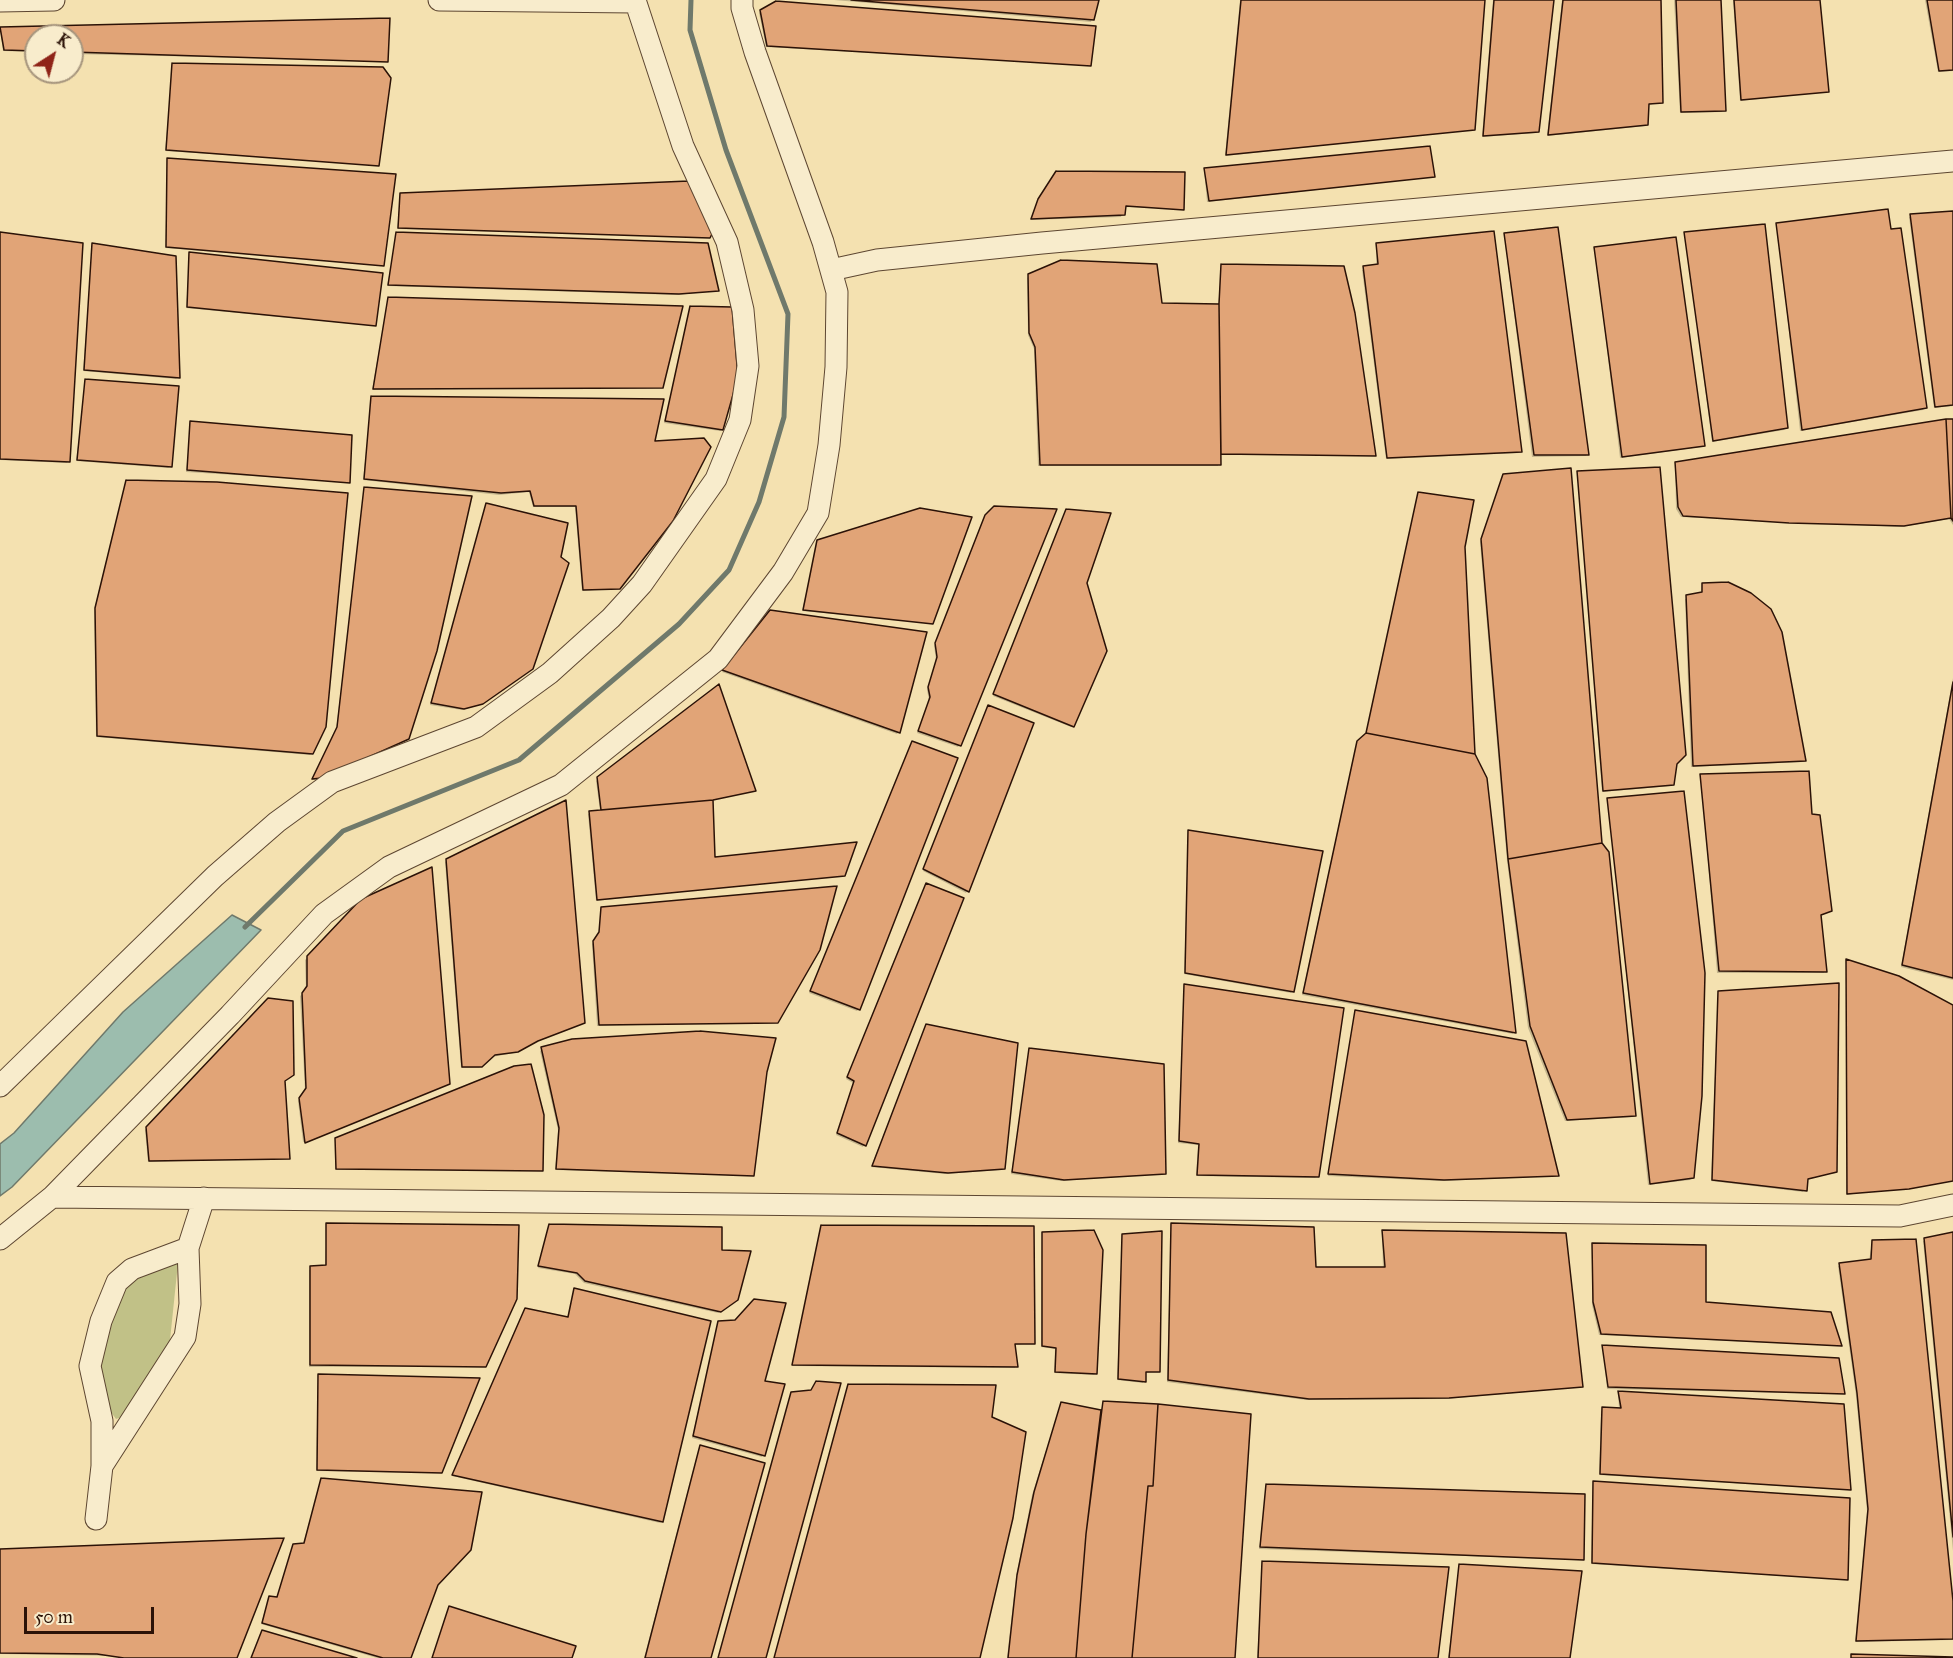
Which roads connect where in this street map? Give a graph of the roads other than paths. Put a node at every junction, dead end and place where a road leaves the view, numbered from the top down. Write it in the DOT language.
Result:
graph roads {
  1 [pos="54,0"];
  2 [pos="439,0"];
  3 [pos="742,0"];
  4 [pos="0,1"];
  5 [pos="635,1"];
  6 [pos="1953,161"];
  7 [pos="831,270"];
  8 [pos="0,1086"];
  9 [pos="52,1197"];
  10 [pos="204,1198"];
  11 [pos="1953,1205"];
  12 [pos="0,1239"];
  13 [pos="188,1248"];
  14 [pos="102,1421"];
  15 [pos="124,1431"];
  16 [pos="102,1466"];
  17 [pos="96,1519"];
  1 -- 4 [label="street"];
  2 -- 5 [label="street"];
  3 -- 7 [label="street"];
  5 -- 8 [label="street"];
  6 -- 7 [label="street"];
  7 -- 9 [label="street"];
  9 -- 10 [label="street"];
  9 -- 12 [label="street"];
  10 -- 11 [label="street"];
  10 -- 13 [label="street"];
  13 -- 14 [label="street"];
  13 -- 15 [label="street"];
  14 -- 15 [label="street"];
  14 -- 16 [label="street"];
  15 -- 16 [label="street"];
  16 -- 17 [label="street"];
}
